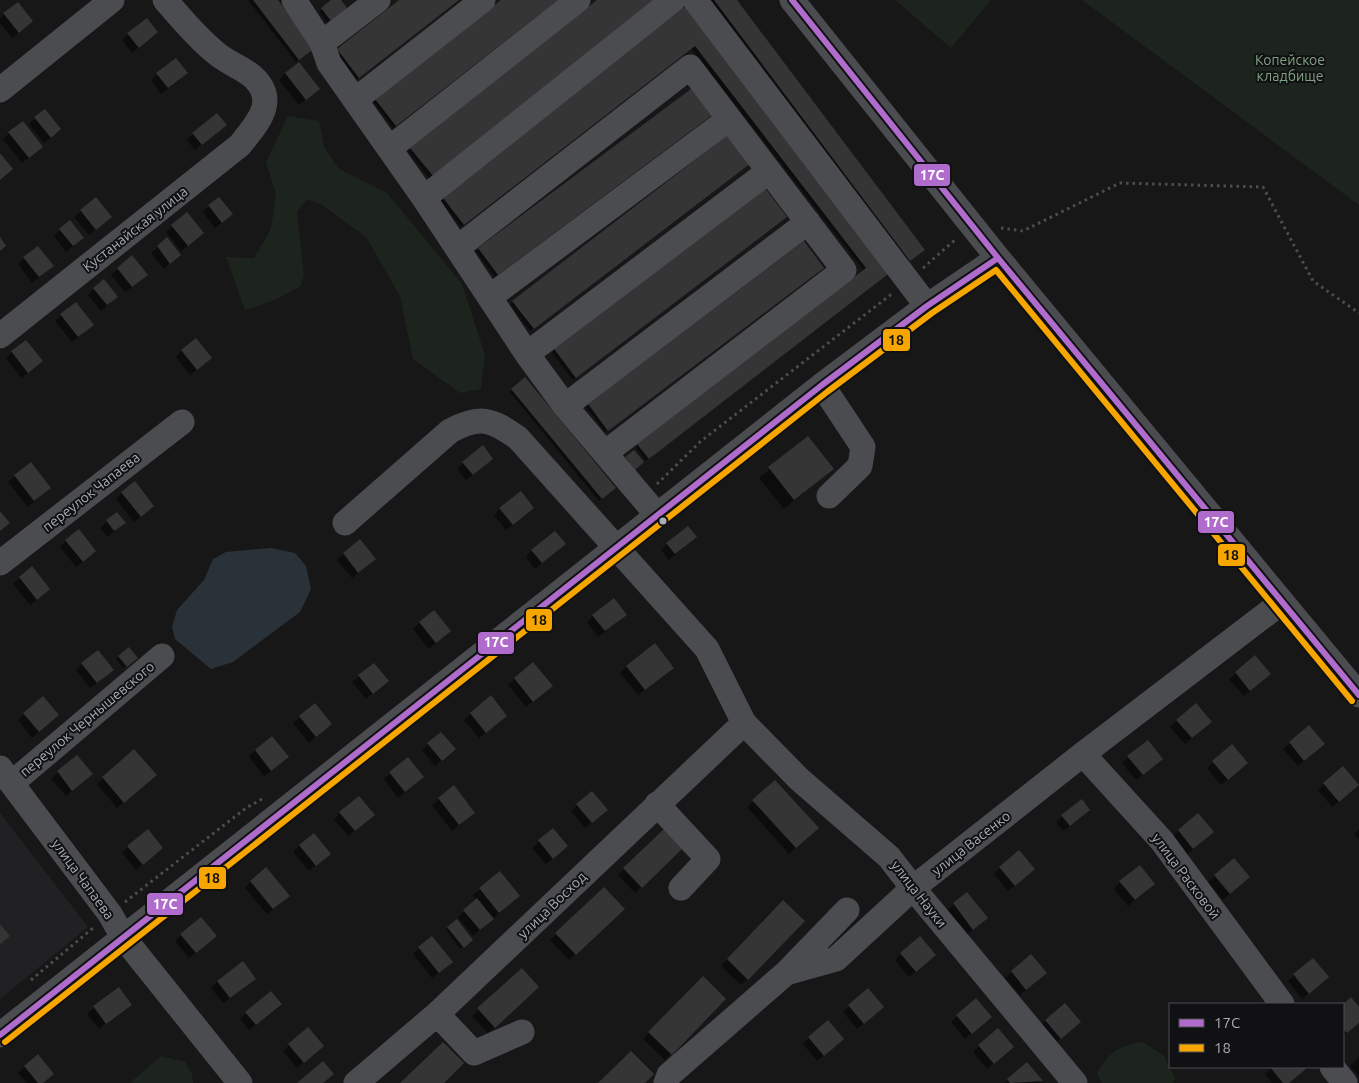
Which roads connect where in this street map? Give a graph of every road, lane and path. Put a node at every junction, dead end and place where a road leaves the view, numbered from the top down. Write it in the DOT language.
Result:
graph roads {
  1 [pos="112,0"];
  2 [pos="165,0"];
  3 [pos="294,0"];
  4 [pos="378,0"];
  5 [pos="483,0"];
  6 [pos="578,0"];
  7 [pos="673,0"];
  8 [pos="695,0"];
  9 [pos="792,0"];
  10 [pos="322,42"];
  11 [pos="0,90"];
  12 [pos="356,100"];
  13 [pos="729,119"];
  14 [pos="390,148"];
  15 [pos="769,171"];
  16 [pos="424,198"];
  17 [pos="808,222"];
  18 [pos="972,225"];
  19 [pos="458,248"];
  20 [pos="998,258"];
  21 [pos="909,281"];
  22 [pos="491,296"];
  23 [pos="927,306"];
  24 [pos="1359,314"];
  25 [pos="0,336"];
  26 [pos="527,354"];
  27 [pos="822,385"];
  28 [pos="565,406"];
  29 [pos="182,422"];
  30 [pos="605,453"];
  31 [pos="829,496"];
  32 [pos="650,508"];
  33 [pos="345,523"];
  34 [pos="617,549"];
  35 [pos="0,563"];
  36 [pos="1282,602"];
  37 [pos="162,656"];
  38 [pos="1359,695"];
  39 [pos="744,723"];
  40 [pos="1083,754"];
  41 [pos="6,775"];
  42 [pos="267,796"];
  43 [pos="657,804"];
  44 [pos="682,888"];
  45 [pos="913,888"];
  46 [pos="847,910"];
  47 [pos="110,914"];
  48 [pos="122,936"];
  49 [pos="786,973"];
  50 [pos="29,982"];
  51 [pos="1281,1003"];
  52 [pos="437,1014"];
  53 [pos="522,1032"];
  54 [pos="0,1035"];
  55 [pos="1333,1068"];
  56 [pos="240,1083"];
  57 [pos="356,1083"];
  58 [pos="666,1083"];
  59 [pos="1075,1083"];
  60 [pos="1345,1083"];
  1 -- 11 [label="street"];
  2 -- 25 [label="street, Кустанайская улица"];
  3 -- 10 [label="street"];
  4 -- 10 [label="street"];
  5 -- 12 [label="street"];
  6 -- 14 [label="street"];
  7 -- 16 [label="street"];
  8 -- 21 [label="street"];
  9 -- 18 [label="street"];
  10 -- 12 [label="street"];
  12 -- 14 [label="street"];
  13 -- 15 [label="street"];
  13 -- 19 [label="street"];
  13 -- 22 [label="street"];
  14 -- 16 [label="street"];
  15 -- 17 [label="street"];
  15 -- 26 [label="street"];
  16 -- 19 [label="street"];
  17 -- 28 [label="street"];
  17 -- 30 [label="street"];
  18 -- 20 [label="street"];
  18 -- 21 [label="path"];
  18 -- 24 [label="path"];
  19 -- 22 [label="street"];
  20 -- 23 [label="street"];
  20 -- 36 [label="street"];
  21 -- 23 [label="street"];
  21 -- 32 [label="path"];
  22 -- 26 [label="street"];
  23 -- 27 [label="street"];
  26 -- 28 [label="street"];
  27 -- 31 [label="street"];
  27 -- 32 [label="street"];
  28 -- 30 [label="street"];
  29 -- 35 [label="street, переулок Чапаева"];
  30 -- 32 [label="street"];
  32 -- 34 [label="street"];
  33 -- 34 [label="street, улица Науки"];
  34 -- 39 [label="street, улица Науки"];
  34 -- 48 [label="street"];
  36 -- 38 [label="street"];
  36 -- 40 [label="street, улица Васенко"];
  37 -- 41 [label="street, переулок Чернышевского"];
  39 -- 43 [label="street, улица Восход"];
  39 -- 45 [label="street, улица Науки"];
  40 -- 45 [label="street, улица Васенко"];
  40 -- 51 [label="street, улица Расковой"];
  41 -- 47 [label="street, улица Чапаева"];
  42 -- 47 [label="path"];
  43 -- 44 [label="street"];
  43 -- 52 [label="street, улица Восход"];
  45 -- 49 [label="street, улица Васенко"];
  45 -- 59 [label="street, улица Науки"];
  46 -- 49 [label="street"];
  47 -- 48 [label="street, улица Чапаева"];
  47 -- 50 [label="path"];
  48 -- 54 [label="street"];
  48 -- 56 [label="street, улица Чапаева"];
  49 -- 58 [label="street, улица Васенко"];
  52 -- 53 [label="street"];
  52 -- 57 [label="street, улица Восход"];
  55 -- 60 [label="street"];
}
